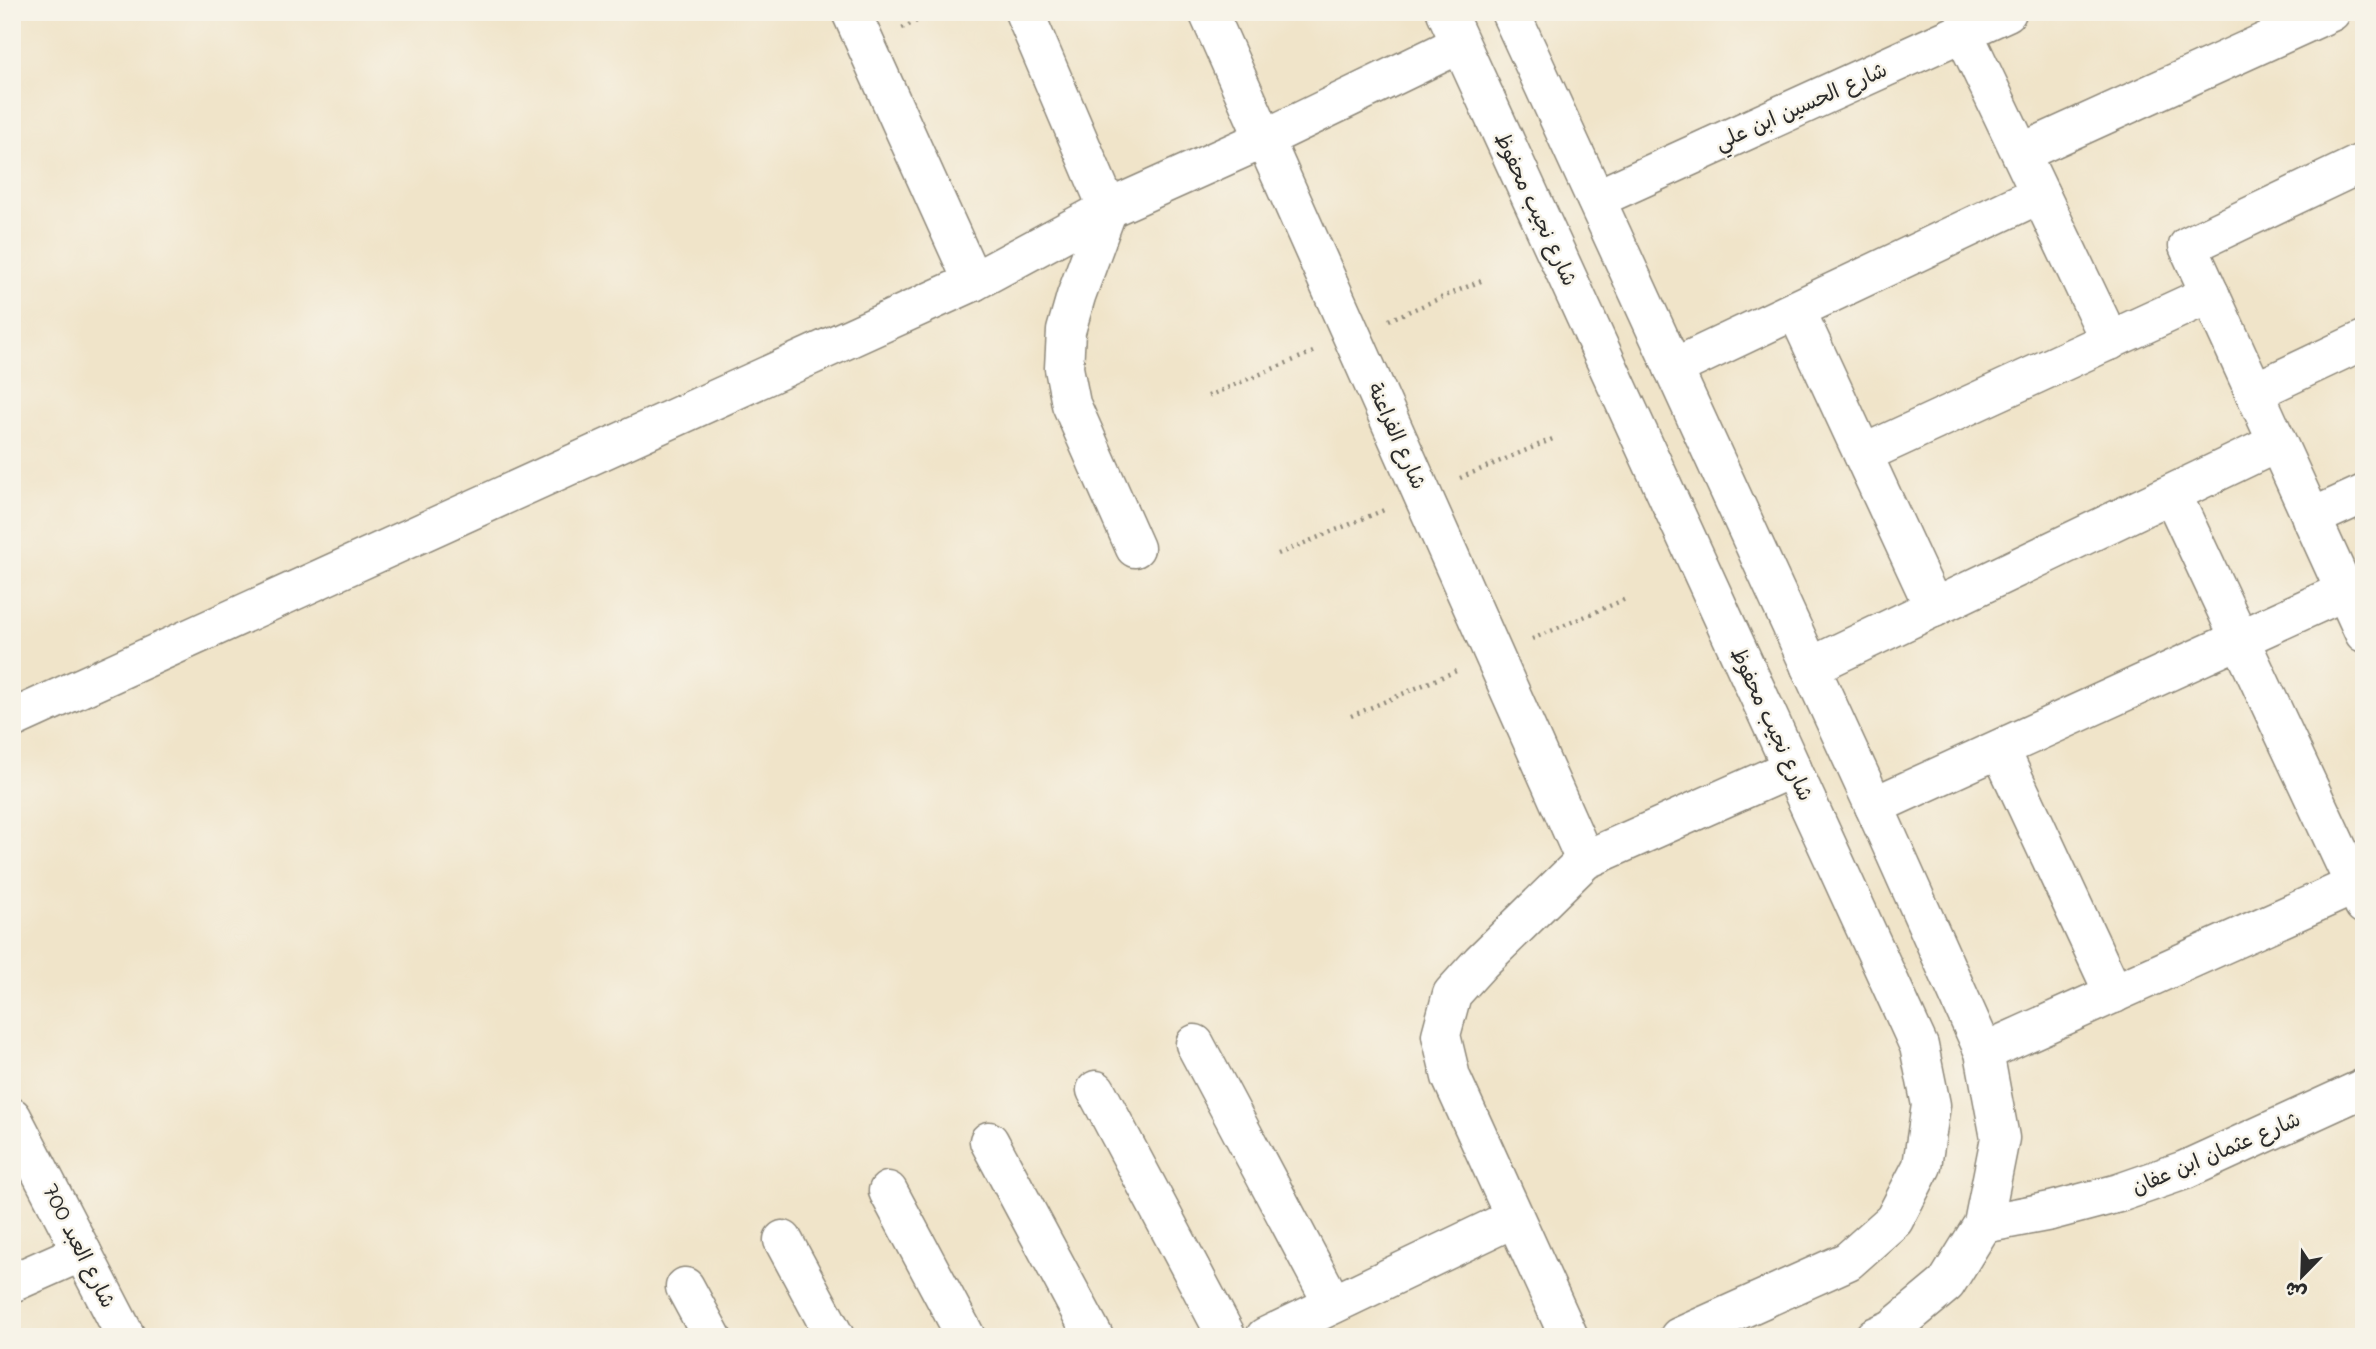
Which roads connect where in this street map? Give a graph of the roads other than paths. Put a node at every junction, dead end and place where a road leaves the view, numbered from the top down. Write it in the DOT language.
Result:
graph roads {
  1 [pos="851,12"];
  2 [pos="1024,12"];
  3 [pos="1208,12"];
  4 [pos="1510,12"];
  5 [pos="2007,12"];
  6 [pos="2331,12"];
  7 [pos="1453,28"];
  8 [pos="1963,32"];
  9 [pos="1266,138"];
  10 [pos="2021,153"];
  11 [pos="2364,162"];
  12 [pos="2040,194"];
  13 [pos="1596,199"];
  14 [pos="1108,209"];
  15 [pos="973,282"];
  16 [pos="2210,294"];
  17 [pos="1796,310"];
  18 [pos="2364,340"];
  19 [pos="2110,341"];
  20 [pos="1673,368"];
  21 [pos="2254,392"];
  22 [pos="2277,443"];
  23 [pos="1863,454"];
  24 [pos="2172,494"];
  25 [pos="2364,494"];
  26 [pos="2311,518"];
  27 [pos="1136,548"];
  28 [pos="2345,591"];
  29 [pos="1934,608"];
  30 [pos="2364,633"];
  31 [pos="2240,639"];
  32 [pos="1810,667"];
  33 [pos="12,719"];
  34 [pos="2000,749"];
  35 [pos="1792,768"];
  36 [pos="1874,806"];
  37 [pos="1585,860"];
  38 [pos="2359,895"];
  39 [pos="2114,994"];
  40 [pos="1195,1044"];
  41 [pos="1984,1052"];
  42 [pos="2364,1088"];
  43 [pos="1096,1090"];
  44 [pos="12,1117"];
  45 [pos="989,1141"];
  46 [pos="888,1191"];
  47 [pos="1514,1218"];
  48 [pos="1983,1224"];
  49 [pos="783,1240"];
  50 [pos="82,1252"];
  51 [pos="12,1283"];
  52 [pos="685,1287"];
  53 [pos="1333,1304"];
  54 [pos="126,1337"];
  55 [pos="712,1337"];
  56 [pos="835,1337"];
  57 [pos="966,1337"];
  58 [pos="1094,1337"];
  59 [pos="1227,1337"];
  60 [pos="1265,1337"];
  61 [pos="1569,1337"];
  62 [pos="1679,1337"];
  63 [pos="1874,1337"];
  1 -- 15 [label="street"];
  2 -- 14 [label="street"];
  3 -- 9 [label="street, شارع الفراعنة"];
  4 -- 13 [label="street"];
  5 -- 8 [label="street, شارع الحسين ابن علي"];
  6 -- 10 [label="street"];
  7 -- 9 [label="street"];
  7 -- 35 [label="street, شارع نجيب محفوظ"];
  8 -- 10 [label="street"];
  8 -- 13 [label="street, شارع الحسين ابن علي"];
  9 -- 14 [label="street"];
  9 -- 37 [label="street, شارع الفراعنة"];
  10 -- 12 [label="street"];
  11 -- 16 [label="street"];
  12 -- 17 [label="street"];
  12 -- 19 [label="street"];
  13 -- 20 [label="street"];
  14 -- 15 [label="street"];
  14 -- 27 [label="street"];
  15 -- 33 [label="street"];
  16 -- 19 [label="street"];
  16 -- 21 [label="street"];
  17 -- 20 [label="street"];
  17 -- 23 [label="street"];
  18 -- 21 [label="street"];
  19 -- 23 [label="street"];
  20 -- 32 [label="street"];
  21 -- 22 [label="street"];
  22 -- 24 [label="street"];
  22 -- 26 [label="street"];
  23 -- 29 [label="street"];
  24 -- 29 [label="street"];
  24 -- 31 [label="street"];
  25 -- 26 [label="street"];
  26 -- 28 [label="street"];
  28 -- 30 [label="street"];
  28 -- 31 [label="street"];
  29 -- 32 [label="street"];
  31 -- 34 [label="street"];
  31 -- 38 [label="street"];
  32 -- 36 [label="street"];
  34 -- 36 [label="street"];
  34 -- 39 [label="street"];
  35 -- 37 [label="street"];
  35 -- 62 [label="street, شارع نجيب محفوظ"];
  36 -- 41 [label="street"];
  37 -- 47 [label="street"];
  38 -- 39 [label="street"];
  39 -- 41 [label="street"];
  40 -- 53 [label="street"];
  41 -- 48 [label="street"];
  42 -- 48 [label="street, شارع عثمان ابن عفان"];
  43 -- 59 [label="street"];
  44 -- 50 [label="street, شارع العبد 700"];
  45 -- 58 [label="street"];
  46 -- 57 [label="street"];
  47 -- 53 [label="street"];
  47 -- 61 [label="street"];
  48 -- 63 [label="street"];
  49 -- 56 [label="street"];
  50 -- 51 [label="street"];
  50 -- 54 [label="street, شارع العبد 700"];
  52 -- 55 [label="street"];
  53 -- 60 [label="street"];
}
